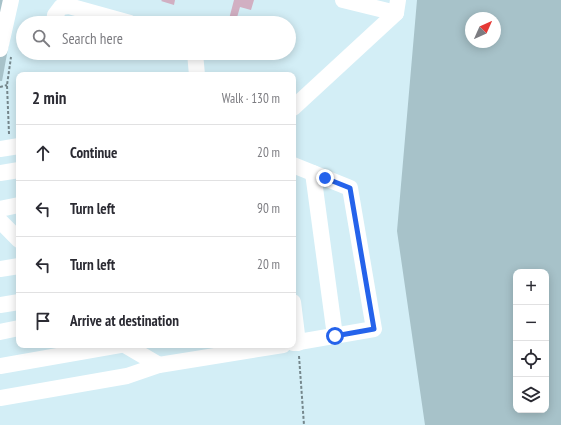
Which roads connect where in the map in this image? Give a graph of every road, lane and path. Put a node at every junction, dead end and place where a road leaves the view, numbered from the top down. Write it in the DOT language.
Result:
graph roads {
  1 [pos="11,0"];
  2 [pos="343,0"];
  3 [pos="397,7"];
  4 [pos="55,16"];
  5 [pos="105,16"];
  6 [pos="6,52"];
  7 [pos="196,60"];
  8 [pos="197,72"];
  9 [pos="7,85"];
  10 [pos="0,87"];
  11 [pos="296,105"];
  12 [pos="10,147"];
  13 [pos="296,165"];
  14 [pos="16,170"];
  15 [pos="0,173"];
  16 [pos="313,173"];
  17 [pos="16,206"];
  18 [pos="0,209"];
  19 [pos="0,221"];
  20 [pos="13,237"];
  21 [pos="16,266"];
  22 [pos="0,268"];
  23 [pos="16,302"];
  24 [pos="0,305"];
  25 [pos="16,329"];
  26 [pos="0,332"];
  27 [pos="335,336"];
  28 [pos="296,343"];
  29 [pos="103,348"];
  30 [pos="130,348"];
  31 [pos="266,348"];
  32 [pos="292,348"];
  33 [pos="158,365"];
  34 [pos="0,366"];
  35 [pos="0,398"];
  36 [pos="304,425"];
  1 -- 6 [label="street"];
  2 -- 3 [label="street"];
  3 -- 11 [label="street"];
  4 -- 5 [label="street"];
  6 -- 9 [label="path"];
  7 -- 8 [label="street"];
  9 -- 10 [label="path"];
  9 -- 12 [label="path"];
  13 -- 16 [label="street"];
  14 -- 15 [label="street"];
  16 -- 27 [label="street"];
  16 -- 27 [label="street"];
  17 -- 18 [label="street"];
  19 -- 20 [label="street"];
  21 -- 22 [label="street"];
  23 -- 24 [label="street"];
  25 -- 26 [label="street"];
  27 -- 28 [label="street"];
  29 -- 34 [label="street"];
  30 -- 33 [label="street"];
  31 -- 33 [label="street"];
  32 -- 36 [label="path"];
  33 -- 35 [label="street"];
}
